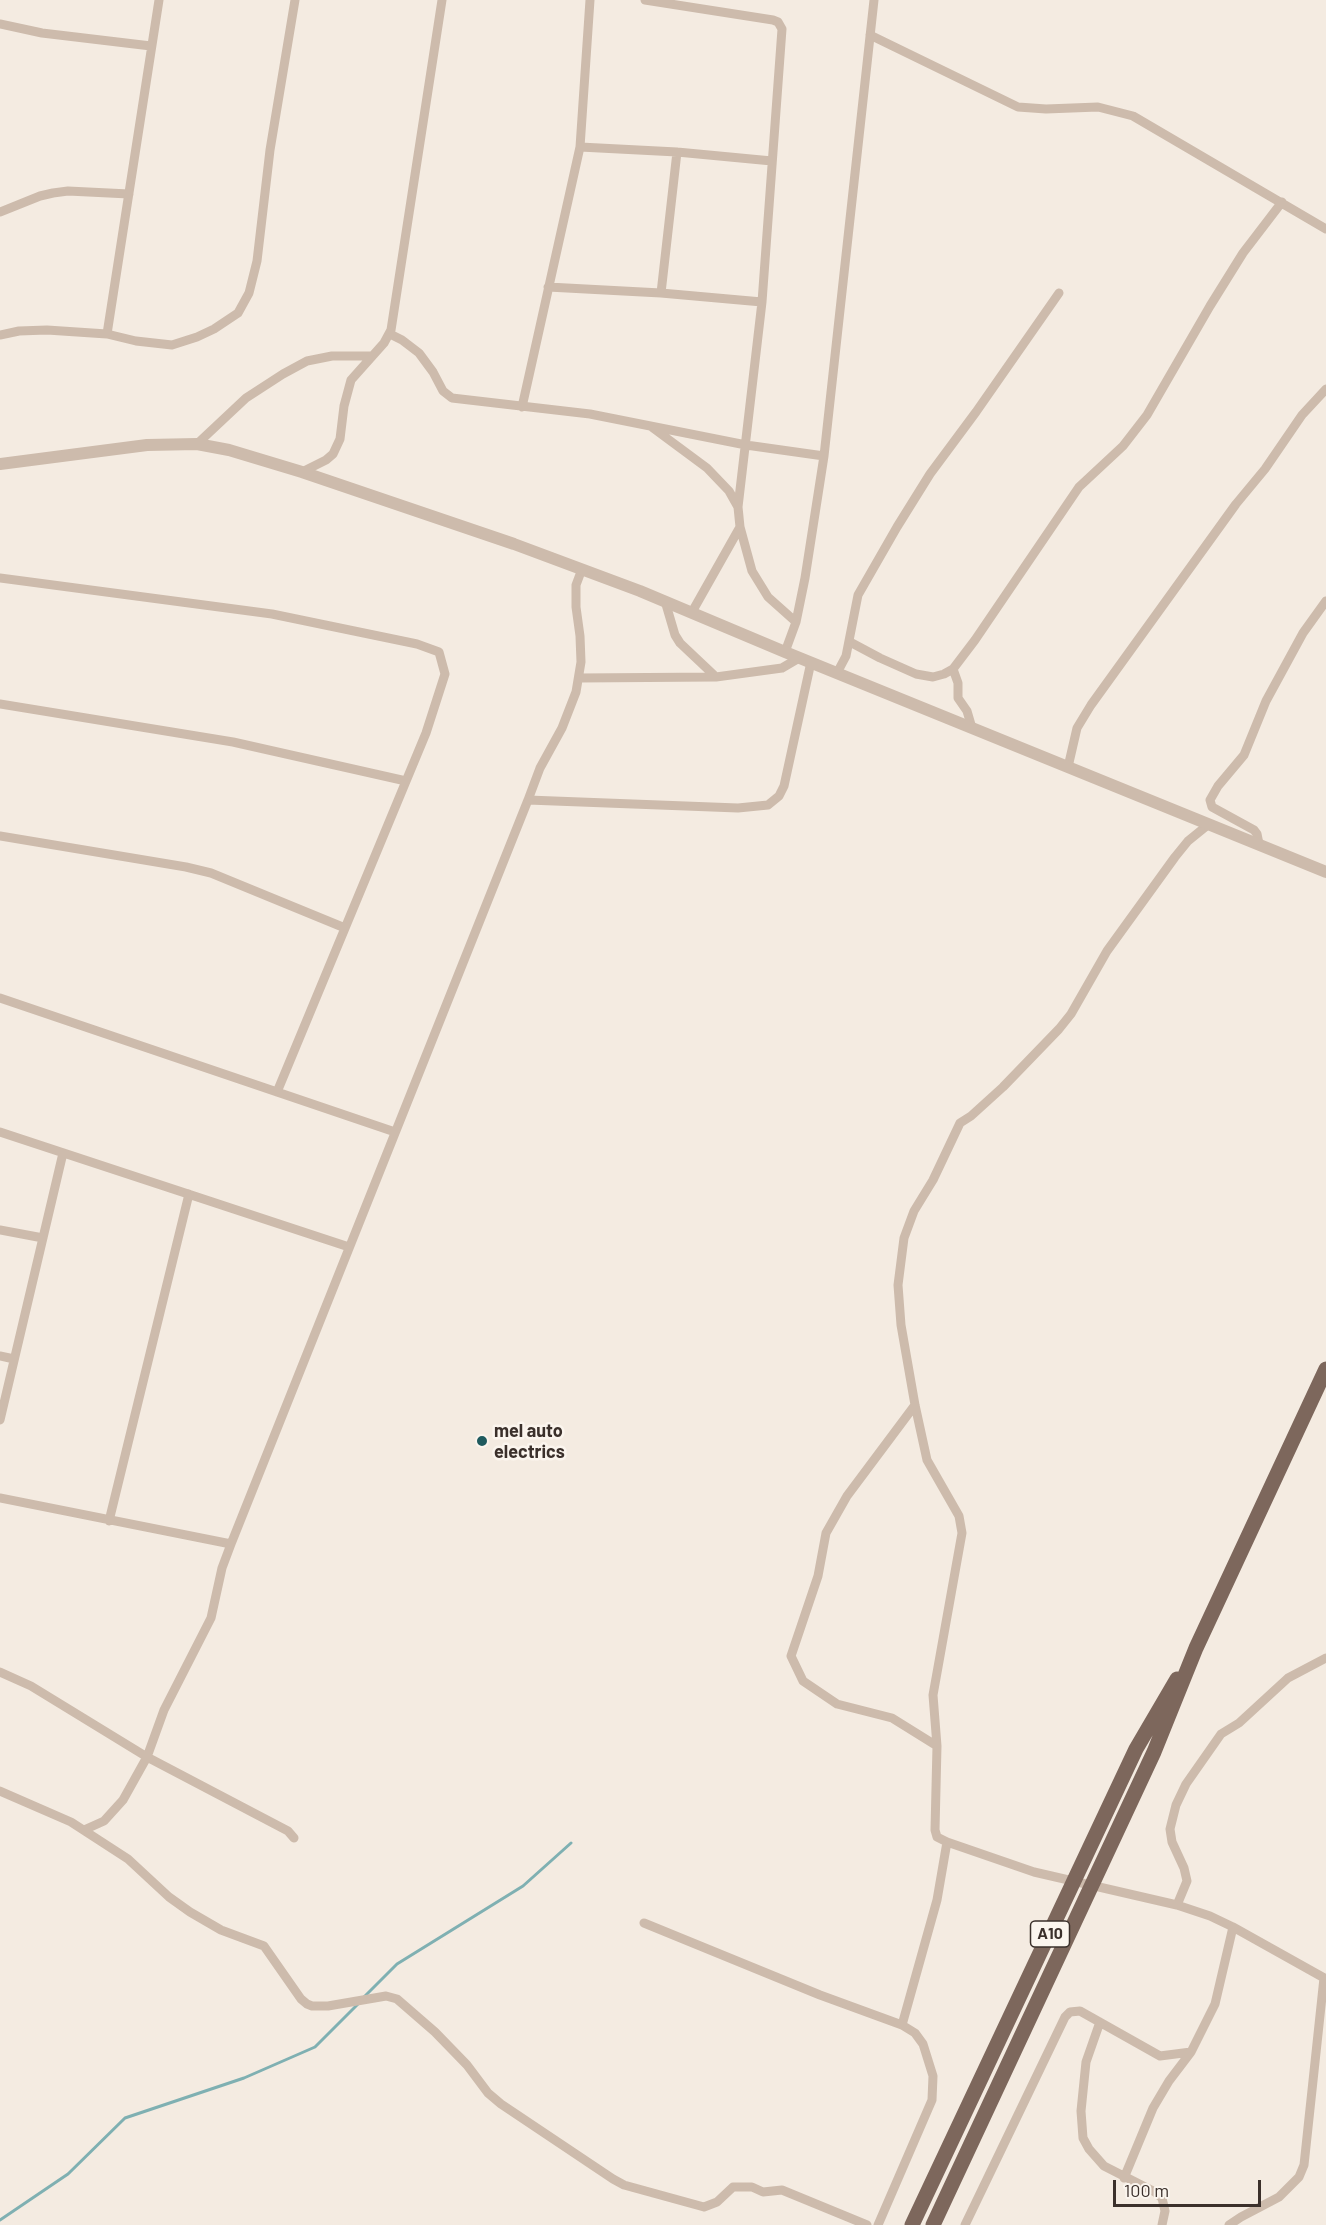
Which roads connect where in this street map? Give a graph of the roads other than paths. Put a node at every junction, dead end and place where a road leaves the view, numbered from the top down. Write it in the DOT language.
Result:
graph roads {
  1 [pos="159,0"];
  2 [pos="295,0"];
  3 [pos="442,0"];
  4 [pos="590,0"];
  5 [pos="645,0"];
  6 [pos="874,0"];
  7 [pos="0,24"];
  8 [pos="870,35"];
  9 [pos="151,46"];
  10 [pos="580,147"];
  11 [pos="677,152"];
  12 [pos="772,161"];
  13 [pos="129,195"];
  14 [pos="1282,202"];
  15 [pos="0,212"];
  16 [pos="1326,229"];
  17 [pos="548,287"];
  18 [pos="1059,292"];
  19 [pos="662,293"];
  20 [pos="762,302"];
  21 [pos="107,334"];
  22 [pos="390,334"];
  23 [pos="0,335"];
  24 [pos="372,356"];
  25 [pos="1326,389"];
  26 [pos="522,407"];
  27 [pos="649,425"];
  28 [pos="197,444"];
  29 [pos="746,445"];
  30 [pos="824,456"];
  31 [pos="0,464"];
  32 [pos="302,472"];
  33 [pos="738,507"];
  34 [pos="740,527"];
  35 [pos="582,569"];
  36 [pos="0,578"];
  37 [pos="665,601"];
  38 [pos="1326,601"];
  39 [pos="692,612"];
  40 [pos="796,622"];
  41 [pos="850,642"];
  42 [pos="785,652"];
  43 [pos="805,660"];
  44 [pos="953,669"];
  45 [pos="837,673"];
  46 [pos="716,677"];
  47 [pos="579,678"];
  48 [pos="0,704"];
  49 [pos="972,728"];
  50 [pos="1068,767"];
  51 [pos="406,781"];
  52 [pos="528,800"];
  53 [pos="1209,824"];
  54 [pos="0,836"];
  55 [pos="1259,844"];
  56 [pos="1326,872"];
  57 [pos="345,928"];
  58 [pos="0,998"];
  59 [pos="277,1092"];
  60 [pos="0,1132"];
  61 [pos="395,1132"];
  62 [pos="63,1154"];
  63 [pos="189,1194"];
  64 [pos="0,1230"];
  65 [pos="43,1238"];
  66 [pos="349,1247"];
  67 [pos="0,1356"];
  68 [pos="14,1359"];
  69 [pos="1326,1369"];
  70 [pos="915,1405"];
  71 [pos="0,1420"];
  72 [pos="0,1498"];
  73 [pos="109,1521"];
  74 [pos="231,1544"];
  75 [pos="1196,1648"];
  76 [pos="1326,1658"];
  77 [pos="0,1672"];
  78 [pos="937,1746"];
  79 [pos="147,1757"];
  80 [pos="0,1791"];
  81 [pos="84,1830"];
  82 [pos="294,1838"];
  83 [pos="947,1842"];
  84 [pos="1073,1880"];
  85 [pos="1092,1885"];
  86 [pos="1177,1905"];
  87 [pos="644,1923"];
  88 [pos="1233,1927"];
  89 [pos="1325,1978"];
  90 [pos="1101,2022"];
  91 [pos="902,2025"];
  92 [pos="1191,2052"];
  93 [pos="1124,2178"];
  94 [pos="867,2225"];
  95 [pos="878,2225"];
  96 [pos="912,2225"];
  97 [pos="933,2225"];
  98 [pos="965,2225"];
  99 [pos="1162,2225"];
  100 [pos="1229,2225"];
  1 -- 9 [label="street"];
  2 -- 21 [label="street"];
  3 -- 22 [label="street"];
  4 -- 10 [label="street"];
  5 -- 12 [label="street"];
  6 -- 8 [label="street"];
  7 -- 9 [label="street"];
  8 -- 14 [label="street"];
  8 -- 30 [label="street"];
  9 -- 13 [label="street"];
  10 -- 11 [label="street"];
  10 -- 17 [label="street"];
  11 -- 12 [label="street"];
  11 -- 19 [label="street"];
  12 -- 20 [label="street"];
  13 -- 15 [label="street"];
  13 -- 21 [label="street"];
  14 -- 16 [label="street"];
  14 -- 44 [label="street"];
  17 -- 19 [label="street"];
  17 -- 26 [label="street"];
  18 -- 41 [label="street"];
  19 -- 20 [label="street"];
  20 -- 29 [label="street"];
  21 -- 23 [label="street"];
  22 -- 24 [label="street"];
  22 -- 26 [label="street"];
  24 -- 28 [label="street"];
  24 -- 32 [label="street"];
  25 -- 50 [label="street"];
  26 -- 27 [label="street"];
  27 -- 29 [label="street"];
  27 -- 33 [label="street"];
  28 -- 31 [label="street"];
  28 -- 32 [label="street"];
  29 -- 30 [label="street"];
  29 -- 33 [label="street"];
  30 -- 40 [label="street"];
  32 -- 35 [label="street"];
  33 -- 34 [label="street"];
  34 -- 39 [label="street"];
  34 -- 40 [label="street"];
  35 -- 37 [label="street"];
  35 -- 47 [label="street"];
  36 -- 51 [label="street"];
  37 -- 39 [label="street"];
  37 -- 46 [label="street"];
  38 -- 55 [label="street"];
  39 -- 42 [label="street"];
  40 -- 42 [label="street"];
  41 -- 44 [label="street"];
  41 -- 45 [label="street"];
  42 -- 43 [label="street"];
  43 -- 45 [label="street"];
  43 -- 46 [label="street"];
  43 -- 52 [label="street"];
  44 -- 49 [label="street"];
  45 -- 49 [label="street"];
  46 -- 47 [label="street"];
  47 -- 52 [label="street"];
  48 -- 51 [label="street"];
  49 -- 50 [label="street"];
  50 -- 53 [label="street"];
  51 -- 57 [label="street"];
  52 -- 61 [label="street"];
  53 -- 55 [label="street"];
  53 -- 70 [label="street"];
  54 -- 57 [label="street"];
  55 -- 56 [label="street"];
  57 -- 59 [label="street"];
  58 -- 59 [label="street"];
  59 -- 61 [label="street"];
  60 -- 62 [label="street"];
  61 -- 66 [label="street"];
  62 -- 63 [label="street"];
  62 -- 65 [label="street"];
  63 -- 66 [label="street"];
  63 -- 73 [label="street"];
  64 -- 65 [label="street"];
  65 -- 68 [label="street"];
  66 -- 74 [label="street"];
  67 -- 68 [label="street"];
  68 -- 71 [label="street"];
  69 -- 75 [label="main road, A10"];
  70 -- 78 [label="street"];
  70 -- 78 [label="street"];
  72 -- 73 [label="street"];
  73 -- 74 [label="street"];
  74 -- 79 [label="street"];
  75 -- 84 [label="main road, A10"];
  75 -- 85 [label="main road, A10"];
  76 -- 86 [label="street"];
  77 -- 79 [label="street"];
  78 -- 83 [label="street"];
  79 -- 81 [label="street"];
  79 -- 82 [label="street"];
  80 -- 81 [label="street"];
  81 -- 94 [label="street"];
  83 -- 84 [label="street"];
  83 -- 91 [label="street"];
  84 -- 85 [label="street"];
  84 -- 96 [label="main road, A10"];
  85 -- 86 [label="street"];
  85 -- 97 [label="main road, A10"];
  86 -- 88 [label="street"];
  87 -- 91 [label="street"];
  88 -- 89 [label="street"];
  88 -- 92 [label="street"];
  89 -- 100 [label="street"];
  90 -- 92 [label="street"];
  90 -- 93 [label="street"];
  90 -- 98 [label="street"];
  91 -- 95 [label="street"];
  92 -- 93 [label="street"];
  93 -- 99 [label="street"];
}
